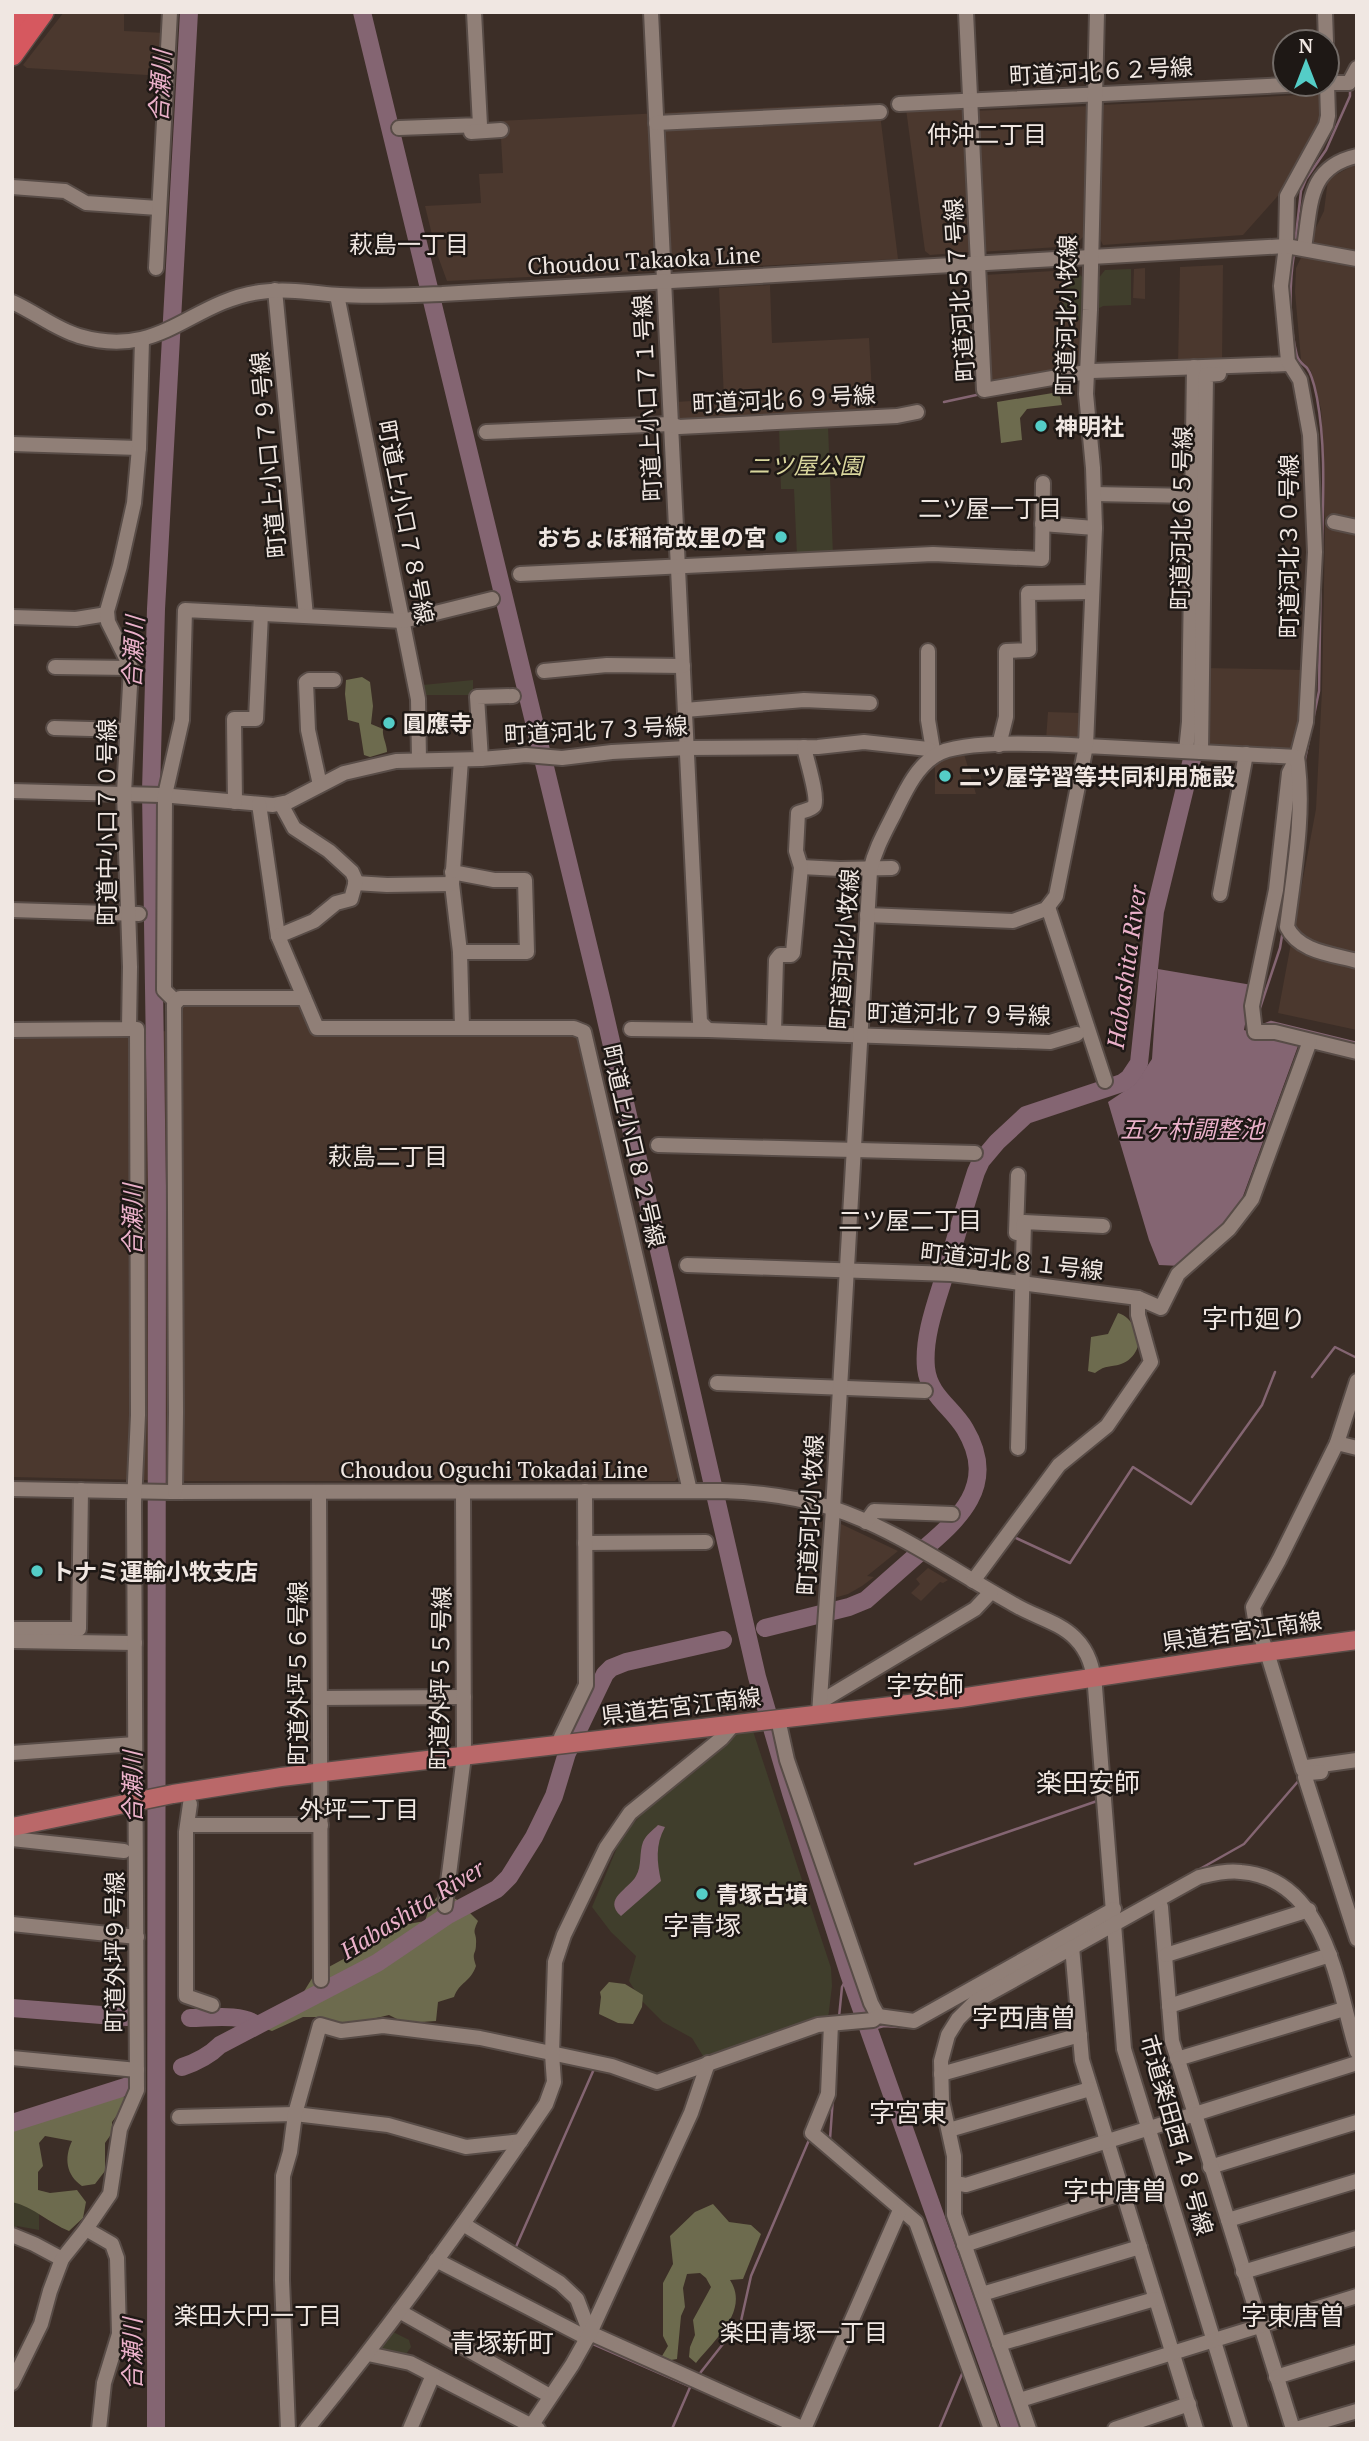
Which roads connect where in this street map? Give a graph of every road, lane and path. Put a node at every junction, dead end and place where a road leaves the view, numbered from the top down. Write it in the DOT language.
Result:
graph roads {
  1 [pos="23,12"];
  2 [pos="43,12"];
  3 [pos="170,12"];
  4 [pos="474,12"];
  5 [pos="651,12"];
  6 [pos="959,12"];
  7 [pos="966,12"];
  8 [pos="1097,12"];
  9 [pos="12,28"];
  10 [pos="12,55"];
  11 [pos="1357,68"];
  12 [pos="1341,84"];
  13 [pos="1271,86"];
  14 [pos="1271,89"];
  15 [pos="1095,97"];
  16 [pos="1327,98"];
  17 [pos="968,103"];
  18 [pos="898,104"];
  19 [pos="880,112"];
  20 [pos="656,119"];
  21 [pos="501,131"];
  22 [pos="1357,156"];
  23 [pos="12,187"];
  24 [pos="158,208"];
  25 [pos="1296,247"];
  26 [pos="1090,258"];
  27 [pos="1357,259"];
  28 [pos="975,265"];
  29 [pos="156,268"];
  30 [pos="664,282"];
  31 [pos="275,290"];
  32 [pos="337,295"];
  33 [pos="12,302"];
  34 [pos="149,338"];
  35 [pos="1292,368"];
  36 [pos="1194,371"];
  37 [pos="1087,373"];
  38 [pos="977,394"];
  39 [pos="917,412"];
  40 [pos="671,427"];
  41 [pos="487,436"];
  42 [pos="12,444"];
  43 [pos="139,448"];
  44 [pos="1044,482"];
  45 [pos="1094,494"];
  46 [pos="1192,496"];
  47 [pos="1334,522"];
  48 [pos="1042,524"];
  49 [pos="1095,527"];
  50 [pos="1357,527"];
  51 [pos="679,566"];
  52 [pos="520,574"];
  53 [pos="1092,592"];
  54 [pos="492,599"];
  55 [pos="12,609"];
  56 [pos="261,614"];
  57 [pos="101,615"];
  58 [pos="306,616"];
  59 [pos="12,617"];
  60 [pos="403,621"];
  61 [pos="928,651"];
  62 [pos="683,666"];
  63 [pos="55,667"];
  64 [pos="131,668"];
  65 [pos="544,671"];
  66 [pos="334,680"];
  67 [pos="513,696"];
  68 [pos="870,703"];
  69 [pos="685,710"];
  70 [pos="54,728"];
  71 [pos="127,730"];
  72 [pos="999,745"];
  73 [pos="1086,746"];
  74 [pos="804,747"];
  75 [pos="687,748"];
  76 [pos="1193,751"];
  77 [pos="935,752"];
  78 [pos="1246,754"];
  79 [pos="1297,757"];
  80 [pos="481,759"];
  81 [pos="419,760"];
  82 [pos="461,760"];
  83 [pos="320,785"];
  84 [pos="12,791"];
  85 [pos="124,793"];
  86 [pos="163,795"];
  87 [pos="235,802"];
  88 [pos="258,804"];
  89 [pos="281,804"];
  90 [pos="801,867"];
  91 [pos="892,867"];
  92 [pos="870,868"];
  93 [pos="452,878"];
  94 [pos="355,883"];
  95 [pos="1220,894"];
  96 [pos="1045,909"];
  97 [pos="12,910"];
  98 [pos="133,914"];
  99 [pos="867,915"];
  100 [pos="278,936"];
  101 [pos="460,952"];
  102 [pos="1357,961"];
  103 [pos="304,998"];
  104 [pos="175,1001"];
  105 [pos="461,1028"];
  106 [pos="129,1029"];
  107 [pos="631,1029"];
  108 [pos="12,1030"];
  109 [pos="708,1030"];
  110 [pos="774,1032"];
  111 [pos="1077,1034"];
  112 [pos="860,1036"];
  113 [pos="1310,1041"];
  114 [pos="1357,1052"];
  115 [pos="1105,1081"];
  116 [pos="658,1145"];
  117 [pos="854,1150"];
  118 [pos="975,1153"];
  119 [pos="1018,1175"];
  120 [pos="1017,1217"];
  121 [pos="687,1265"];
  122 [pos="847,1270"];
  123 [pos="1018,1282"];
  124 [pos="1138,1298"];
  125 [pos="1357,1381"];
  126 [pos="717,1383"];
  127 [pos="840,1388"];
  128 [pos="925,1391"];
  129 [pos="1337,1443"];
  130 [pos="1013,1448"];
  131 [pos="1357,1448"];
  132 [pos="12,1489"];
  133 [pos="81,1490"];
  134 [pos="136,1491"];
  135 [pos="584,1491"];
  136 [pos="696,1491"];
  137 [pos="173,1492"];
  138 [pos="319,1492"];
  139 [pos="463,1492"];
  140 [pos="833,1509"];
  141 [pos="952,1514"];
  142 [pos="866,1521"];
  143 [pos="706,1542"];
  144 [pos="585,1543"];
  145 [pos="973,1581"];
  146 [pos="991,1592"];
  147 [pos="12,1629"];
  148 [pos="1357,1640"];
  149 [pos="12,1641"];
  150 [pos="135,1643"];
  151 [pos="1267,1652"];
  152 [pos="1094,1678"];
  153 [pos="464,1700"];
  154 [pos="320,1701"];
  155 [pos="819,1708"];
  156 [pos="778,1719"];
  157 [pos="734,1724"];
  158 [pos="568,1743"];
  159 [pos="135,1744"];
  160 [pos="12,1753"];
  161 [pos="464,1756"];
  162 [pos="1357,1760"];
  163 [pos="1357,1767"];
  164 [pos="321,1773"];
  165 [pos="136,1802"];
  166 [pos="190,1804"];
  167 [pos="188,1825"];
  168 [pos="321,1825"];
  169 [pos="12,1827"];
  170 [pos="12,1839"];
  171 [pos="124,1851"];
  172 [pos="1157,1901"];
  173 [pos="444,1906"];
  174 [pos="1309,1910"];
  175 [pos="1114,1916"];
  176 [pos="12,1924"];
  177 [pos="1355,1930"];
  178 [pos="136,1937"];
  179 [pos="1072,1947"];
  180 [pos="1166,1955"];
  181 [pos="1330,1955"];
  182 [pos="321,1980"];
  183 [pos="212,2005"];
  184 [pos="1169,2006"];
  185 [pos="1344,2009"];
  186 [pos="875,2018"];
  187 [pos="831,2024"];
  188 [pos="1080,2035"];
  189 [pos="1357,2052"];
  190 [pos="552,2054"];
  191 [pos="12,2058"];
  192 [pos="1177,2059"];
  193 [pos="708,2063"];
  194 [pos="1357,2063"];
  195 [pos="137,2070"];
  196 [pos="941,2074"];
  197 [pos="1090,2089"];
  198 [pos="295,2114"];
  199 [pos="1195,2114"];
  200 [pos="179,2117"];
  201 [pos="1357,2122"];
  202 [pos="1149,2129"];
  203 [pos="949,2130"];
  204 [pos="521,2141"];
  205 [pos="1108,2142"];
  206 [pos="1210,2167"];
  207 [pos="1357,2180"];
  208 [pos="955,2183"];
  209 [pos="1123,2193"];
  210 [pos="900,2210"];
  211 [pos="1228,2220"];
  212 [pos="463,2224"];
  213 [pos="86,2229"];
  214 [pos="12,2235"];
  215 [pos="1357,2238"];
  216 [pos="964,2245"];
  217 [pos="1140,2247"];
  218 [pos="62,2259"];
  219 [pos="436,2260"];
  220 [pos="1243,2272"];
  221 [pos="982,2294"];
  222 [pos="1357,2296"];
  223 [pos="1155,2299"];
  224 [pos="399,2311"];
  225 [pos="1259,2325"];
  226 [pos="589,2336"];
  227 [pos="1214,2340"];
  228 [pos="999,2344"];
  229 [pos="1172,2352"];
  230 [pos="1357,2352"];
  231 [pos="368,2354"];
  232 [pos="433,2375"];
  233 [pos="1276,2377"];
  234 [pos="12,2383"];
  235 [pos="550,2396"];
  236 [pos="1020,2400"];
  237 [pos="1189,2404"];
  238 [pos="1357,2411"];
  239 [pos="533,2428"];
  240 [pos="99,2429"];
  241 [pos="288,2429"];
  242 [pos="307,2429"];
  243 [pos="410,2429"];
  244 [pos="804,2429"];
  245 [pos="991,2429"];
  246 [pos="1028,2429"];
  247 [pos="1115,2429"];
  248 [pos="1196,2429"];
  249 [pos="1241,2429"];
  250 [pos="1294,2429"];
  1 -- 9 [label="highway"];
  2 -- 10 [label="highway"];
  3 -- 24 [label="street"];
  4 -- 21 [label="street"];
  5 -- 20 [label="street, 町道上小口７１号線"];
  6 -- 17 [label="street"];
  7 -- 17 [label="street"];
  8 -- 15 [label="street, 町道河北小牧線"];
  11 -- 12 [label="street"];
  13 -- 15 [label="street, 町道河北６２号線"];
  14 -- 15 [label="street"];
  15 -- 17 [label="street, 町道河北６２号線"];
  15 -- 26 [label="street, 町道河北小牧線"];
  16 -- 25 [label="street, 町道河北３０号線"];
  17 -- 18 [label="street, 町道河北６２号線"];
  17 -- 28 [label="street"];
  19 -- 20 [label="street"];
  20 -- 30 [label="street, 町道上小口７１号線"];
  22 -- 25 [label="street"];
  23 -- 24 [label="street"];
  24 -- 29 [label="street"];
  25 -- 26 [label="street, Choudou Takaoka Line"];
  25 -- 27 [label="street, Choudou Takaoka Line"];
  25 -- 35 [label="street, 町道河北３０号線"];
  26 -- 28 [label="street, Choudou Takaoka Line"];
  26 -- 37 [label="street, 町道河北小牧線"];
  28 -- 30 [label="street, Choudou Takaoka Line"];
  28 -- 37 [label="street, 町道河北５７号線"];
  28 -- 38 [label="street"];
  30 -- 32 [label="street, Choudou Takaoka Line"];
  30 -- 40 [label="street, 町道上小口７１号線"];
  31 -- 32 [label="street, Choudou Takaoka Line"];
  31 -- 34 [label="street, Choudou Takaoka Line"];
  31 -- 58 [label="street, 町道上小口７９号線"];
  32 -- 60 [label="street, 町道上小口７８号線"];
  33 -- 34 [label="street, Choudou Takaoka Line"];
  34 -- 43 [label="street"];
  35 -- 36 [label="street, 町道河北５７号線"];
  35 -- 76 [label="street, 町道河北６５号線"];
  35 -- 79 [label="street, 町道河北３０号線"];
  36 -- 37 [label="street, 町道河北５７号線"];
  36 -- 46 [label="street"];
  37 -- 45 [label="street, 町道河北小牧線"];
  39 -- 40 [label="street, 町道河北６９号線"];
  40 -- 41 [label="street, 町道河北６９号線"];
  40 -- 51 [label="street, 町道上小口７１号線"];
  42 -- 43 [label="street"];
  43 -- 57 [label="street"];
  44 -- 48 [label="street"];
  45 -- 46 [label="street"];
  45 -- 49 [label="street, 町道河北小牧線"];
  46 -- 76 [label="street"];
  47 -- 50 [label="street"];
  48 -- 49 [label="street"];
  48 -- 51 [label="street"];
  49 -- 53 [label="street, 町道河北小牧線"];
  51 -- 52 [label="street"];
  51 -- 62 [label="street, 町道上小口７１号線"];
  53 -- 72 [label="street"];
  53 -- 73 [label="street, 町道河北小牧線"];
  54 -- 60 [label="street"];
  55 -- 57 [label="street"];
  56 -- 58 [label="street"];
  56 -- 86 [label="street"];
  56 -- 87 [label="street"];
  57 -- 59 [label="street"];
  57 -- 64 [label="street"];
  58 -- 60 [label="street"];
  60 -- 81 [label="street, 町道上小口７８号線"];
  61 -- 77 [label="street"];
  62 -- 65 [label="street"];
  62 -- 69 [label="street, 町道上小口７１号線"];
  63 -- 64 [label="street"];
  64 -- 71 [label="street, 町道中小口７０号線"];
  66 -- 83 [label="street"];
  67 -- 80 [label="street"];
  68 -- 69 [label="street"];
  69 -- 75 [label="street, 町道上小口７１号線"];
  70 -- 71 [label="street"];
  71 -- 85 [label="street, 町道中小口７０号線"];
  72 -- 73 [label="street"];
  72 -- 77 [label="street"];
  73 -- 76 [label="street"];
  73 -- 96 [label="street, 町道河北小牧線"];
  74 -- 75 [label="street, 町道河北７３号線"];
  74 -- 77 [label="street, 町道河北７３号線"];
  74 -- 90 [label="street"];
  75 -- 80 [label="street, 町道河北７３号線"];
  75 -- 109 [label="street, 町道上小口７１号線"];
  76 -- 78 [label="street"];
  77 -- 92 [label="street, 町道河北小牧線"];
  78 -- 79 [label="street"];
  78 -- 95 [label="street"];
  79 -- 102 [label="street"];
  79 -- 113 [label="street, 町道河北３０号線"];
  80 -- 82 [label="street, 町道河北７３号線"];
  81 -- 82 [label="street, 町道河北７３号線"];
  81 -- 83 [label="street, 町道河北７３号線"];
  82 -- 93 [label="street"];
  83 -- 89 [label="street, 町道河北７３号線"];
  84 -- 85 [label="street, 町道河北７３号線"];
  85 -- 86 [label="street, 町道河北７３号線"];
  85 -- 98 [label="street, 町道中小口７０号線"];
  86 -- 87 [label="street, 町道河北７３号線"];
  86 -- 104 [label="street"];
  87 -- 88 [label="street, 町道河北７３号線"];
  88 -- 89 [label="street, 町道河北７３号線"];
  88 -- 100 [label="street"];
  89 -- 94 [label="street"];
  90 -- 92 [label="street"];
  90 -- 110 [label="street"];
  91 -- 92 [label="street"];
  92 -- 99 [label="street, 町道河北小牧線"];
  93 -- 94 [label="street"];
  93 -- 101 [label="street"];
  93 -- 101 [label="street"];
  94 -- 100 [label="street"];
  96 -- 99 [label="street"];
  96 -- 115 [label="street"];
  97 -- 98 [label="street"];
  98 -- 106 [label="street, 町道中小口７０号線"];
  99 -- 112 [label="street, 町道河北小牧線"];
  100 -- 103 [label="street"];
  101 -- 105 [label="street"];
  103 -- 104 [label="street"];
  103 -- 105 [label="street, 町道上小口８２号線"];
  104 -- 137 [label="street"];
  105 -- 136 [label="street, 町道上小口８２号線"];
  106 -- 108 [label="street"];
  106 -- 134 [label="street, 町道中小口７０号線"];
  107 -- 109 [label="street, 町道河北７９号線"];
  109 -- 110 [label="street, 町道河北７９号線"];
  110 -- 112 [label="street, 町道河北７９号線"];
  111 -- 112 [label="street, 町道河北７９号線"];
  112 -- 117 [label="street, 町道河北小牧線"];
  113 -- 114 [label="street"];
  113 -- 124 [label="street, 町道河北８１号線"];
  116 -- 117 [label="street"];
  117 -- 118 [label="street"];
  117 -- 122 [label="street, 町道河北小牧線"];
  119 -- 120 [label="street"];
  120 -- 123 [label="street"];
  120 -- 123 [label="street"];
  121 -- 122 [label="street, 町道河北８１号線"];
  122 -- 123 [label="street, 町道河北８１号線"];
  122 -- 127 [label="street, 町道河北小牧線"];
  123 -- 124 [label="street, 町道河北８１号線"];
  123 -- 130 [label="street"];
  124 -- 145 [label="street"];
  125 -- 129 [label="street"];
  126 -- 127 [label="street"];
  127 -- 128 [label="street"];
  127 -- 140 [label="street, 町道河北小牧線"];
  129 -- 131 [label="street"];
  129 -- 151 [label="street"];
  132 -- 133 [label="street, Choudou Oguchi Tokadai Line"];
  133 -- 134 [label="street, Choudou Oguchi Tokadai Line"];
  133 -- 147 [label="street"];
  134 -- 137 [label="street, Choudou Oguchi Tokadai Line"];
  134 -- 150 [label="street, 町道外坪９号線"];
  135 -- 136 [label="street, Choudou Oguchi Tokadai Line"];
  135 -- 139 [label="street, Choudou Oguchi Tokadai Line"];
  135 -- 144 [label="street"];
  136 -- 140 [label="street, Choudou Oguchi Tokadai Line"];
  137 -- 138 [label="street, Choudou Oguchi Tokadai Line"];
  138 -- 139 [label="street, Choudou Oguchi Tokadai Line"];
  138 -- 154 [label="street, 町道外坪５６号線"];
  139 -- 153 [label="street, 町道外坪５５号線"];
  140 -- 142 [label="street, Choudou Oguchi Tokadai Line"];
  140 -- 155 [label="street, 町道河北小牧線"];
  141 -- 142 [label="street"];
  142 -- 145 [label="street, Choudou Oguchi Tokadai Line"];
  143 -- 144 [label="street"];
  144 -- 158 [label="street"];
  145 -- 146 [label="street, Choudou Oguchi Tokadai Line"];
  146 -- 152 [label="street, 市道楽田西４８号線"];
  146 -- 155 [label="street"];
  148 -- 151 [label="main road, 県道若宮江南線"];
  149 -- 150 [label="street"];
  150 -- 159 [label="street, 町道外坪９号線"];
  151 -- 152 [label="main road, 県道若宮江南線"];
  151 -- 162 [label="street"];
  152 -- 155 [label="main road, 県道若宮江南線"];
  152 -- 175 [label="street, 市道楽田西４８号線"];
  153 -- 154 [label="street"];
  153 -- 161 [label="street, 町道外坪５５号線"];
  154 -- 164 [label="street, 町道外坪５６号線"];
  155 -- 156 [label="main road, 県道若宮江南線"];
  156 -- 157 [label="main road, 県道若宮江南線"];
  156 -- 186 [label="street"];
  157 -- 158 [label="main road, 県道若宮江南線"];
  157 -- 190 [label="street"];
  158 -- 161 [label="main road, 県道若宮江南線"];
  159 -- 160 [label="street"];
  159 -- 165 [label="street, 町道外坪９号線"];
  161 -- 164 [label="main road, 県道若宮江南線"];
  161 -- 173 [label="street, 町道外坪５５号線"];
  163 -- 177 [label="street"];
  164 -- 165 [label="main road, 県道若宮江南線"];
  164 -- 168 [label="street, 町道外坪５６号線"];
  165 -- 169 [label="main road, 県道若宮江南線"];
  165 -- 178 [label="street, 町道外坪９号線"];
  166 -- 167 [label="street"];
  167 -- 168 [label="street"];
  167 -- 183 [label="street"];
  168 -- 182 [label="street, 町道外坪５６号線"];
  170 -- 171 [label="street"];
  172 -- 174 [label="street"];
  172 -- 175 [label="street"];
  172 -- 180 [label="street"];
  174 -- 180 [label="street"];
  174 -- 181 [label="street"];
  175 -- 179 [label="street"];
  175 -- 186 [label="street"];
  175 -- 202 [label="street, 市道楽田西４８号線"];
  176 -- 178 [label="street"];
  178 -- 195 [label="street, 町道外坪９号線"];
  179 -- 188 [label="street"];
  179 -- 196 [label="street"];
  180 -- 184 [label="street"];
  181 -- 184 [label="street"];
  181 -- 185 [label="street"];
  184 -- 192 [label="street"];
  185 -- 189 [label="street"];
  185 -- 192 [label="street"];
  186 -- 187 [label="street"];
  187 -- 193 [label="street"];
  187 -- 210 [label="street"];
  188 -- 196 [label="street"];
  188 -- 197 [label="street"];
  190 -- 193 [label="street"];
  190 -- 198 [label="street"];
  190 -- 204 [label="street"];
  191 -- 195 [label="street"];
  192 -- 199 [label="street"];
  193 -- 226 [label="street"];
  194 -- 199 [label="street"];
  195 -- 213 [label="street, 町道外坪９号線"];
  196 -- 203 [label="street"];
  197 -- 203 [label="street"];
  197 -- 205 [label="street"];
  198 -- 200 [label="street"];
  198 -- 204 [label="street"];
  198 -- 241 [label="street"];
  199 -- 202 [label="street"];
  199 -- 206 [label="street"];
  201 -- 206 [label="street"];
  202 -- 205 [label="street"];
  202 -- 227 [label="street, 市道楽田西４８号線"];
  203 -- 208 [label="street"];
  204 -- 212 [label="street"];
  205 -- 208 [label="street"];
  205 -- 209 [label="street"];
  206 -- 211 [label="street"];
  207 -- 211 [label="street"];
  208 -- 216 [label="street"];
  209 -- 216 [label="street"];
  209 -- 217 [label="street"];
  210 -- 244 [label="street"];
  210 -- 245 [label="street"];
  211 -- 220 [label="street"];
  212 -- 219 [label="street"];
  212 -- 226 [label="street"];
  213 -- 218 [label="street, 町道外坪９号線"];
  213 -- 240 [label="street"];
  214 -- 218 [label="street"];
  215 -- 220 [label="street"];
  216 -- 221 [label="street"];
  217 -- 221 [label="street"];
  217 -- 223 [label="street"];
  218 -- 234 [label="street, 町道外坪９号線"];
  219 -- 224 [label="street"];
  219 -- 226 [label="street"];
  220 -- 225 [label="street"];
  221 -- 228 [label="street"];
  222 -- 225 [label="street"];
  223 -- 228 [label="street"];
  223 -- 229 [label="street"];
  224 -- 231 [label="street"];
  224 -- 235 [label="street"];
  225 -- 227 [label="street"];
  225 -- 233 [label="street"];
  226 -- 235 [label="street"];
  226 -- 244 [label="street"];
  227 -- 229 [label="street"];
  227 -- 249 [label="street, 市道楽田西４８号線"];
  228 -- 236 [label="street"];
  229 -- 236 [label="street"];
  229 -- 237 [label="street"];
  230 -- 233 [label="street"];
  231 -- 232 [label="street"];
  231 -- 242 [label="street"];
  232 -- 239 [label="street"];
  232 -- 243 [label="street"];
  233 -- 250 [label="street"];
  235 -- 239 [label="street"];
  236 -- 246 [label="street"];
  237 -- 247 [label="street"];
  237 -- 248 [label="street"];
  238 -- 250 [label="street"];
}
